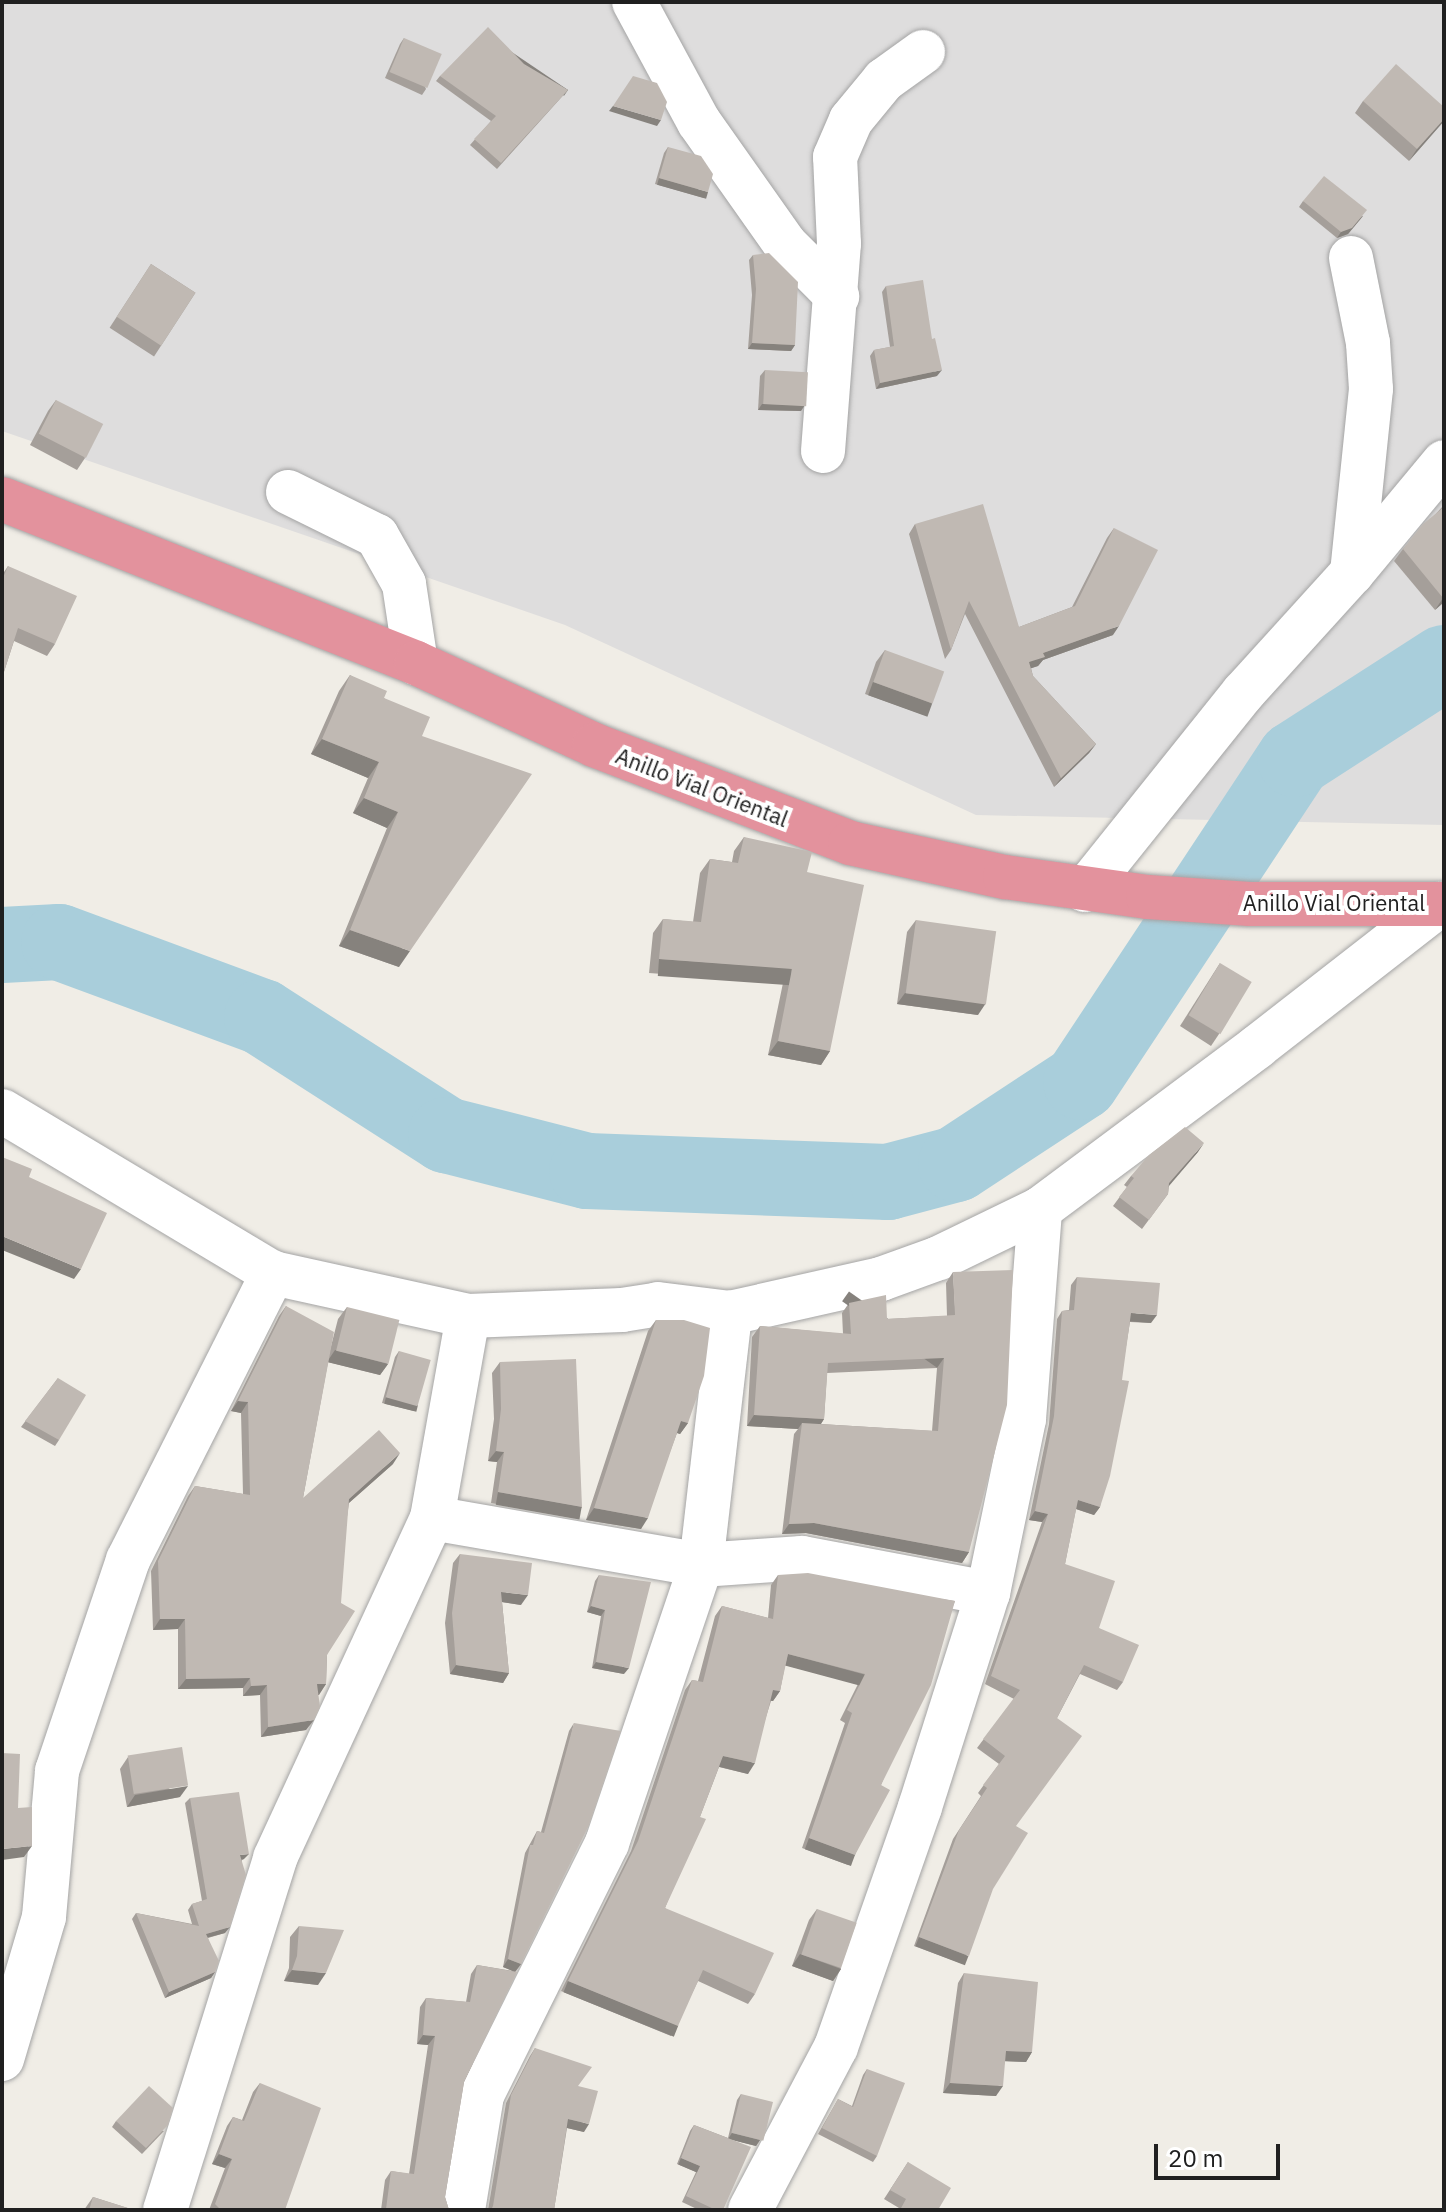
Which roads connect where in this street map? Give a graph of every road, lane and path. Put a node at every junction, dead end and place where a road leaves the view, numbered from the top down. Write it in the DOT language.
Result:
graph roads {
  1 [pos="634,2"];
  2 [pos="923,52"];
  3 [pos="1351,258"];
  4 [pos="837,296"];
  5 [pos="823,451"];
  6 [pos="1442,453"];
  7 [pos="288,492"];
  8 [pos="2,499"];
  9 [pos="1352,573"];
  10 [pos="416,663"];
  11 [pos="1085,890"];
  12 [pos="1442,904"];
  13 [pos="2,1111"];
  14 [pos="1040,1209"];
  15 [pos="273,1273"];
  16 [pos="730,1313"];
  17 [pos="468,1316"];
  18 [pos="432,1518"];
  19 [pos="701,1565"];
  20 [pos="988,1593"];
  21 [pos="2,2059"];
  22 [pos="165,2210"];
  23 [pos="463,2210"];
  24 [pos="750,2210"];
  1 -- 4 [label="street"];
  2 -- 4 [label="street"];
  3 -- 9 [label="street"];
  4 -- 5 [label="street"];
  6 -- 9 [label="street"];
  7 -- 10 [label="street"];
  8 -- 10 [label="highway, Anillo Vial Oriental"];
  9 -- 11 [label="street"];
  10 -- 11 [label="highway, Anillo Vial Oriental"];
  11 -- 12 [label="highway, Anillo Vial Oriental"];
  12 -- 14 [label="street"];
  13 -- 15 [label="street"];
  14 -- 16 [label="street"];
  14 -- 20 [label="street"];
  15 -- 17 [label="street"];
  15 -- 21 [label="street"];
  16 -- 17 [label="street"];
  16 -- 19 [label="street"];
  17 -- 18 [label="street"];
  18 -- 19 [label="street"];
  18 -- 22 [label="street"];
  19 -- 20 [label="street"];
  19 -- 23 [label="street"];
  20 -- 24 [label="street"];
}
